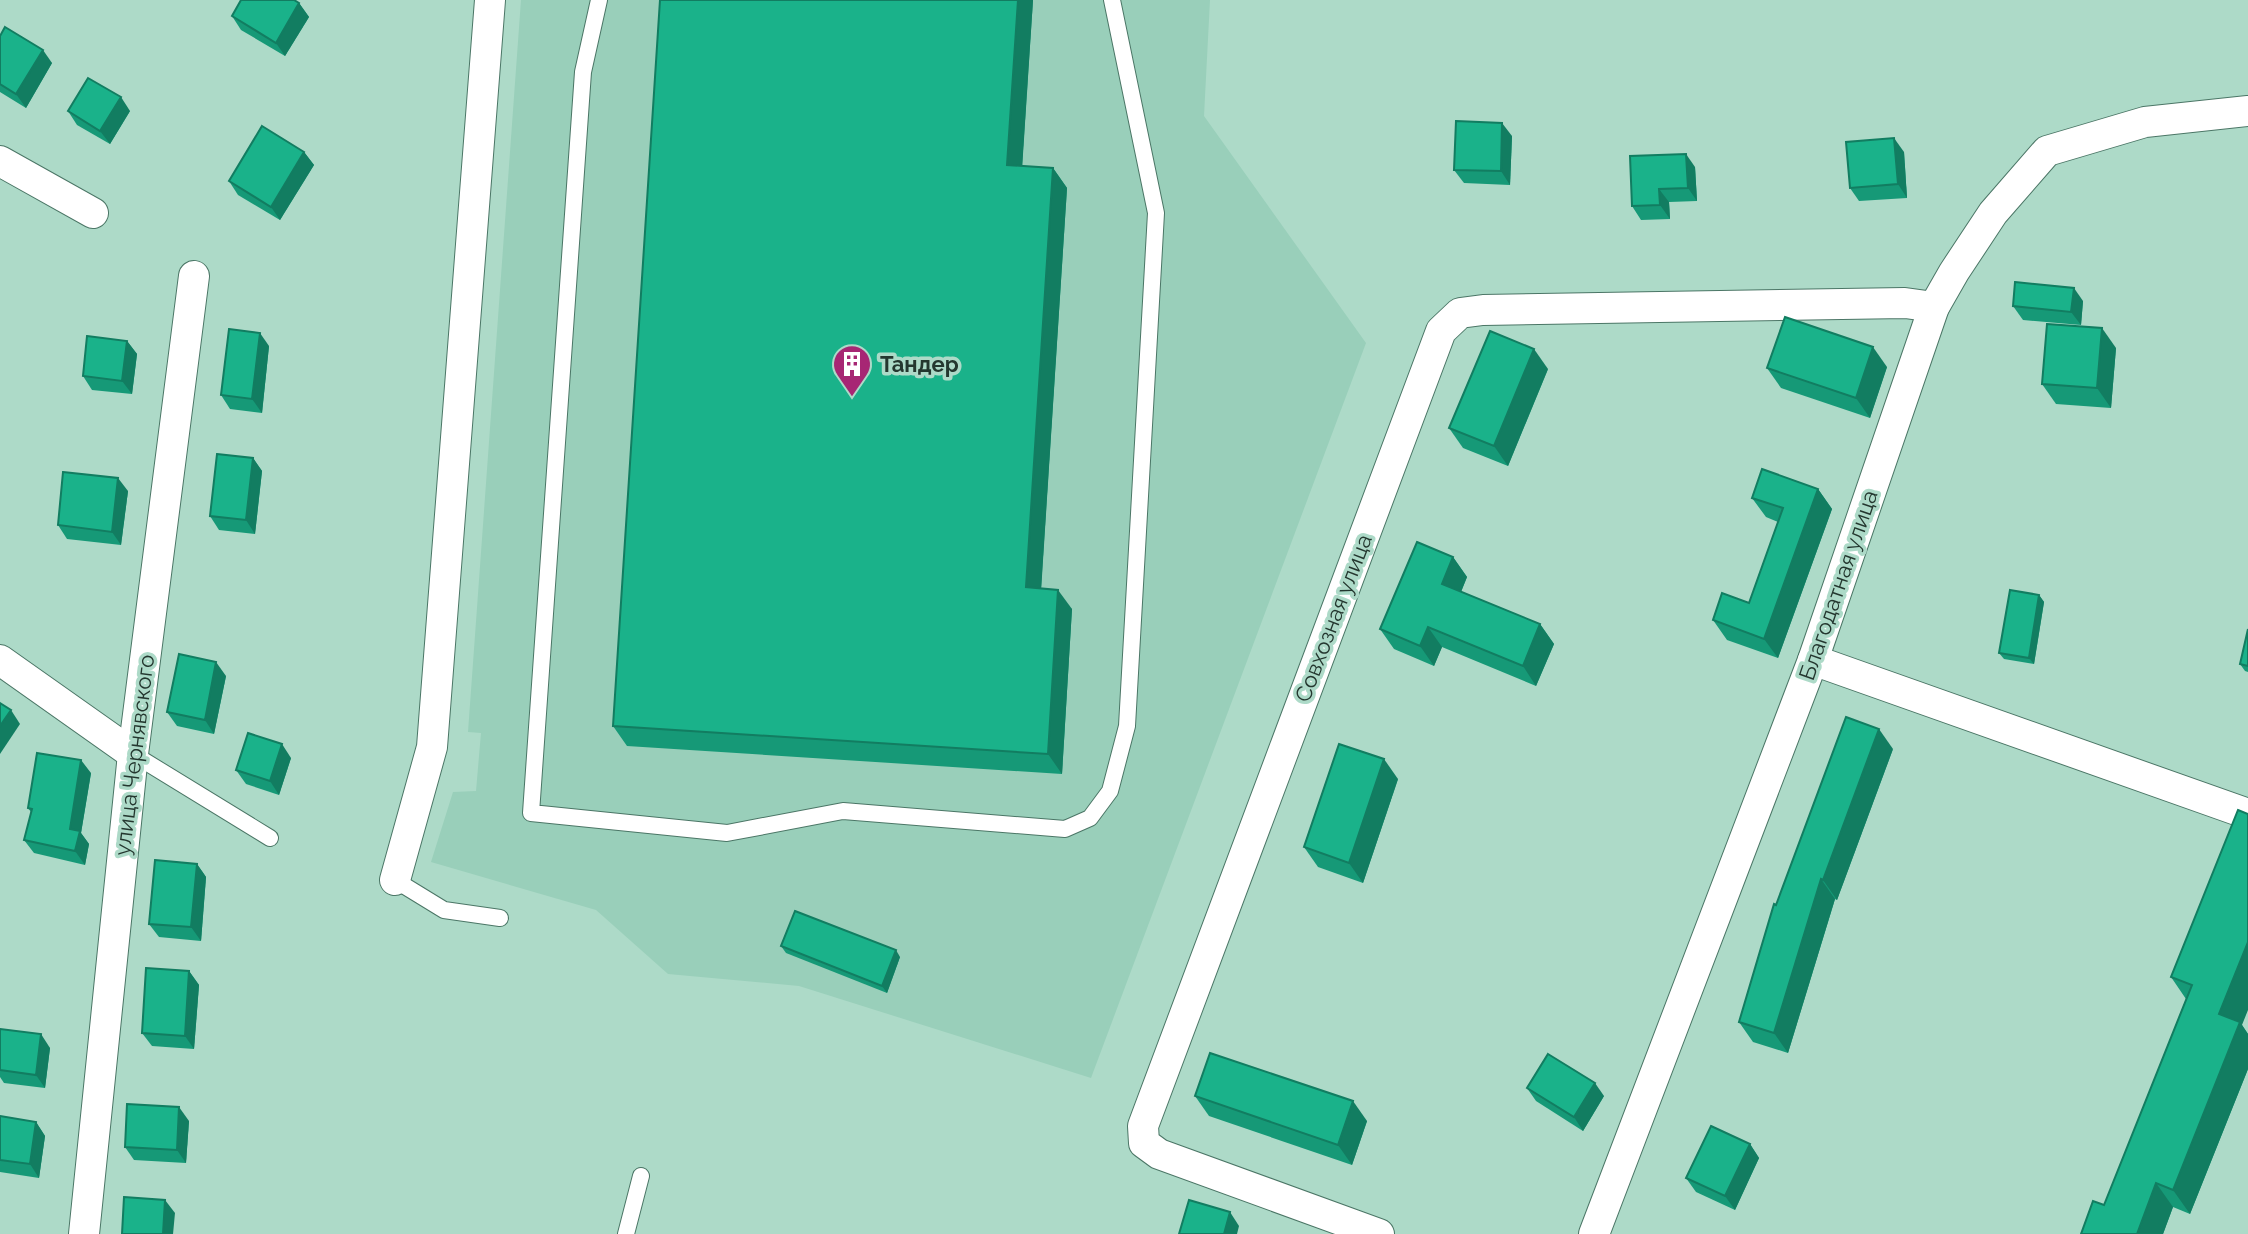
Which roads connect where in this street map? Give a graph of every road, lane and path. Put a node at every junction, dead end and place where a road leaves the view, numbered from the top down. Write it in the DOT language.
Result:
graph roads {
  1 [pos="490,0"];
  2 [pos="599,0"];
  3 [pos="1112,0"];
  4 [pos="2248,111"];
  5 [pos="0,161"];
  6 [pos="93,213"];
  7 [pos="194,276"];
  8 [pos="1934,307"];
  9 [pos="0,660"];
  10 [pos="1813,660"];
  11 [pos="133,754"];
  12 [pos="2248,814"];
  13 [pos="270,838"];
  14 [pos="395,880"];
  15 [pos="500,918"];
  16 [pos="641,1176"];
  17 [pos="84,1234"];
  18 [pos="626,1234"];
  19 [pos="1376,1234"];
  20 [pos="1594,1234"];
  1 -- 14 [label="street"];
  2 -- 3 [label="lane"];
  4 -- 8 [label="street, Благодатная улица"];
  5 -- 6 [label="street"];
  7 -- 11 [label="street, улица Чернявского"];
  8 -- 10 [label="street, Благодатная улица"];
  8 -- 19 [label="street, Совхозная улица"];
  9 -- 11 [label="street"];
  10 -- 12 [label="street"];
  10 -- 20 [label="street, Благодатная улица"];
  11 -- 13 [label="lane"];
  11 -- 17 [label="street, улица Чернявского"];
  14 -- 15 [label="lane"];
  16 -- 18 [label="lane"];
}
